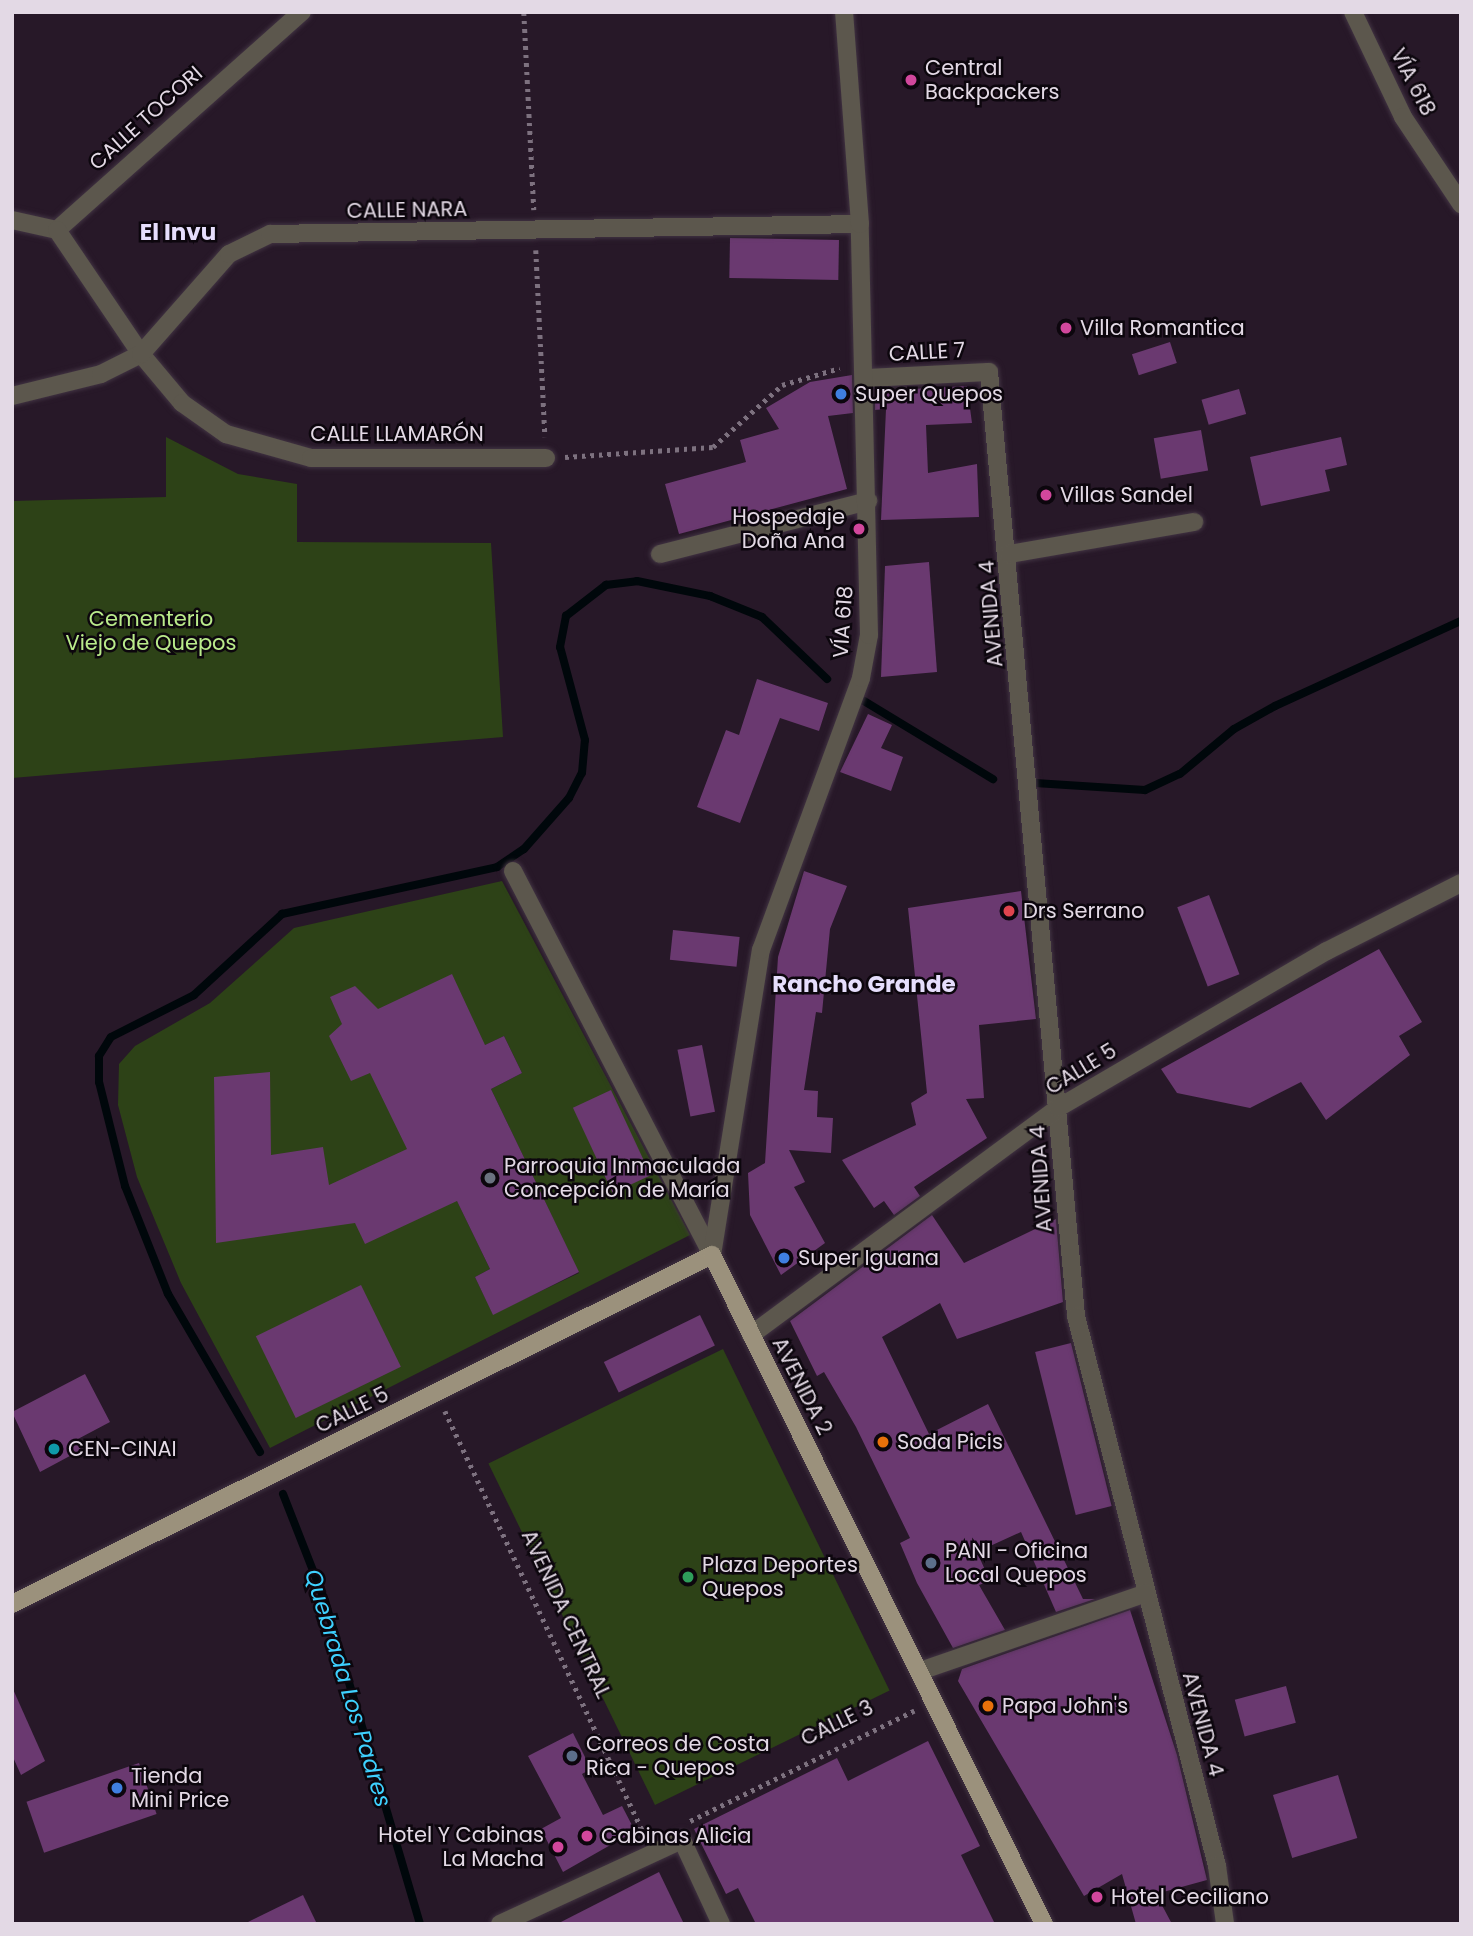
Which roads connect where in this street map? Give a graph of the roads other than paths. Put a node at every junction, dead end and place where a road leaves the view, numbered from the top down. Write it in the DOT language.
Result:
graph roads {
  1 [pos="302,12"];
  2 [pos="844,12"];
  3 [pos="1353,12"];
  4 [pos="1461,204"];
  5 [pos="12,220"];
  6 [pos="860,224"];
  7 [pos="57,230"];
  8 [pos="141,354"];
  9 [pos="866,370"];
  10 [pos="989,372"];
  11 [pos="12,396"];
  12 [pos="546,458"];
  13 [pos="868,501"];
  14 [pos="1194,522"];
  15 [pos="660,554"];
  16 [pos="1009,554"];
  17 [pos="513,871"];
  18 [pos="1461,883"];
  19 [pos="1058,1108"];
  20 [pos="712,1255"];
  21 [pos="751,1335"];
  22 [pos="1146,1593"];
  23 [pos="12,1604"];
  24 [pos="920,1671"];
  25 [pos="500,1924"];
  26 [pos="721,1924"];
  27 [pos="1044,1924"];
  28 [pos="1225,1924"];
  1 -- 7 [label="street, CALLE TOCORI"];
  2 -- 6 [label="street, VÍA 618"];
  3 -- 4 [label="street, VÍA 618"];
  5 -- 7 [label="street"];
  6 -- 8 [label="street, CALLE NARA"];
  6 -- 9 [label="street, VÍA 618"];
  7 -- 8 [label="street, CALLE LLAMARÓN"];
  8 -- 11 [label="street, CALLE NARA"];
  8 -- 12 [label="street, CALLE LLAMARÓN"];
  9 -- 10 [label="street, CALLE 7"];
  9 -- 13 [label="street, VÍA 618"];
  10 -- 16 [label="street, AVENIDA 4"];
  13 -- 15 [label="street"];
  13 -- 20 [label="street, VÍA 618"];
  14 -- 16 [label="street"];
  16 -- 19 [label="street, AVENIDA 4"];
  17 -- 20 [label="street, AVENIDA 2"];
  18 -- 19 [label="street, CALLE 5"];
  19 -- 21 [label="street, CALLE 5"];
  19 -- 22 [label="street, AVENIDA 4"];
  20 -- 21 [label="main road, AVENIDA 2"];
  20 -- 23 [label="main road, CALLE 5"];
  21 -- 24 [label="main road, AVENIDA 2"];
  22 -- 24 [label="street"];
  22 -- 28 [label="street, AVENIDA 4"];
  24 -- 27 [label="main road, AVENIDA 2"];
  25 -- 26 [label="street"];
}
